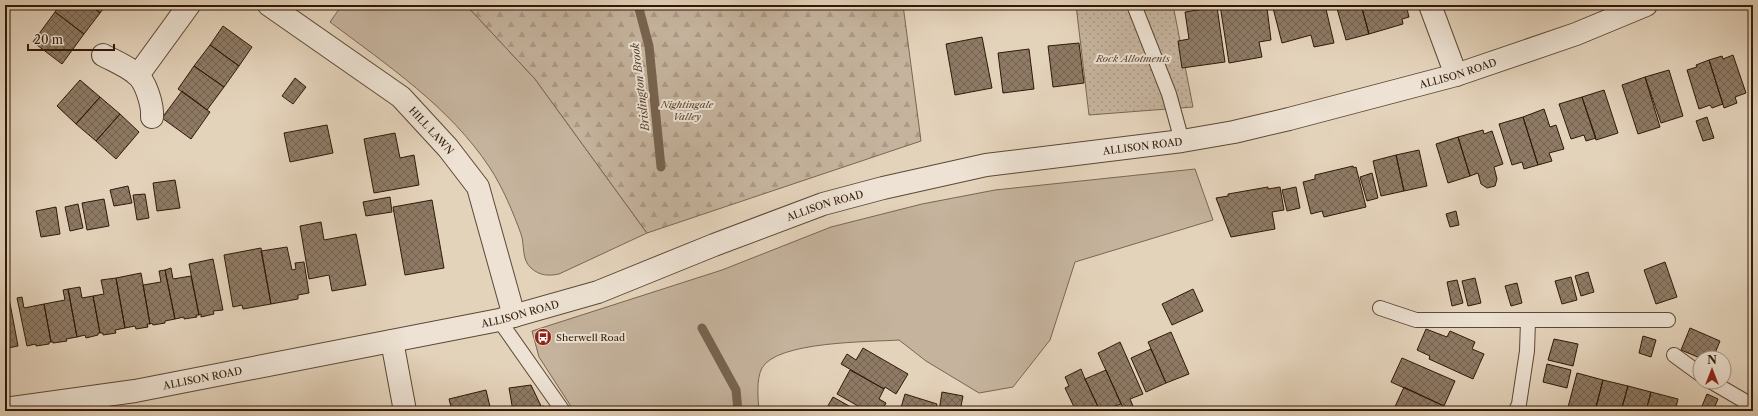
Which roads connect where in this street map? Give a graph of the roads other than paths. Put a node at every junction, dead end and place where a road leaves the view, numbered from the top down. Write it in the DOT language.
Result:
graph roads {
  1 [pos="189,5"];
  2 [pos="269,5"];
  3 [pos="1134,5"];
  4 [pos="1430,5"];
  5 [pos="1646,5"];
  6 [pos="103,55"];
  7 [pos="138,75"];
  8 [pos="1456,75"];
  9 [pos="152,117"];
  10 [pos="1182,141"];
  11 [pos="1380,308"];
  12 [pos="506,318"];
  13 [pos="1528,320"];
  14 [pos="1668,320"];
  15 [pos="392,341"];
  16 [pos="1674,355"];
  17 [pos="1692,368"];
  18 [pos="1726,390"];
  19 [pos="1753,406"];
  20 [pos="5,409"];
  21 [pos="406,411"];
  22 [pos="563,411"];
  23 [pos="1516,411"];
  1 -- 7 [label="street"];
  2 -- 12 [label="street, HILL LAWN"];
  3 -- 10 [label="lane"];
  4 -- 8 [label="street"];
  5 -- 8 [label="street, ALLISON ROAD"];
  6 -- 7 [label="street"];
  7 -- 9 [label="street"];
  8 -- 10 [label="street, ALLISON ROAD"];
  10 -- 12 [label="street, ALLISON ROAD"];
  11 -- 13 [label="lane"];
  12 -- 15 [label="street, ALLISON ROAD"];
  12 -- 22 [label="lane"];
  13 -- 14 [label="lane"];
  13 -- 23 [label="lane"];
  15 -- 20 [label="street, ALLISON ROAD"];
  15 -- 21 [label="street"];
  16 -- 17 [label="lane"];
  18 -- 19 [label="lane"];
}
